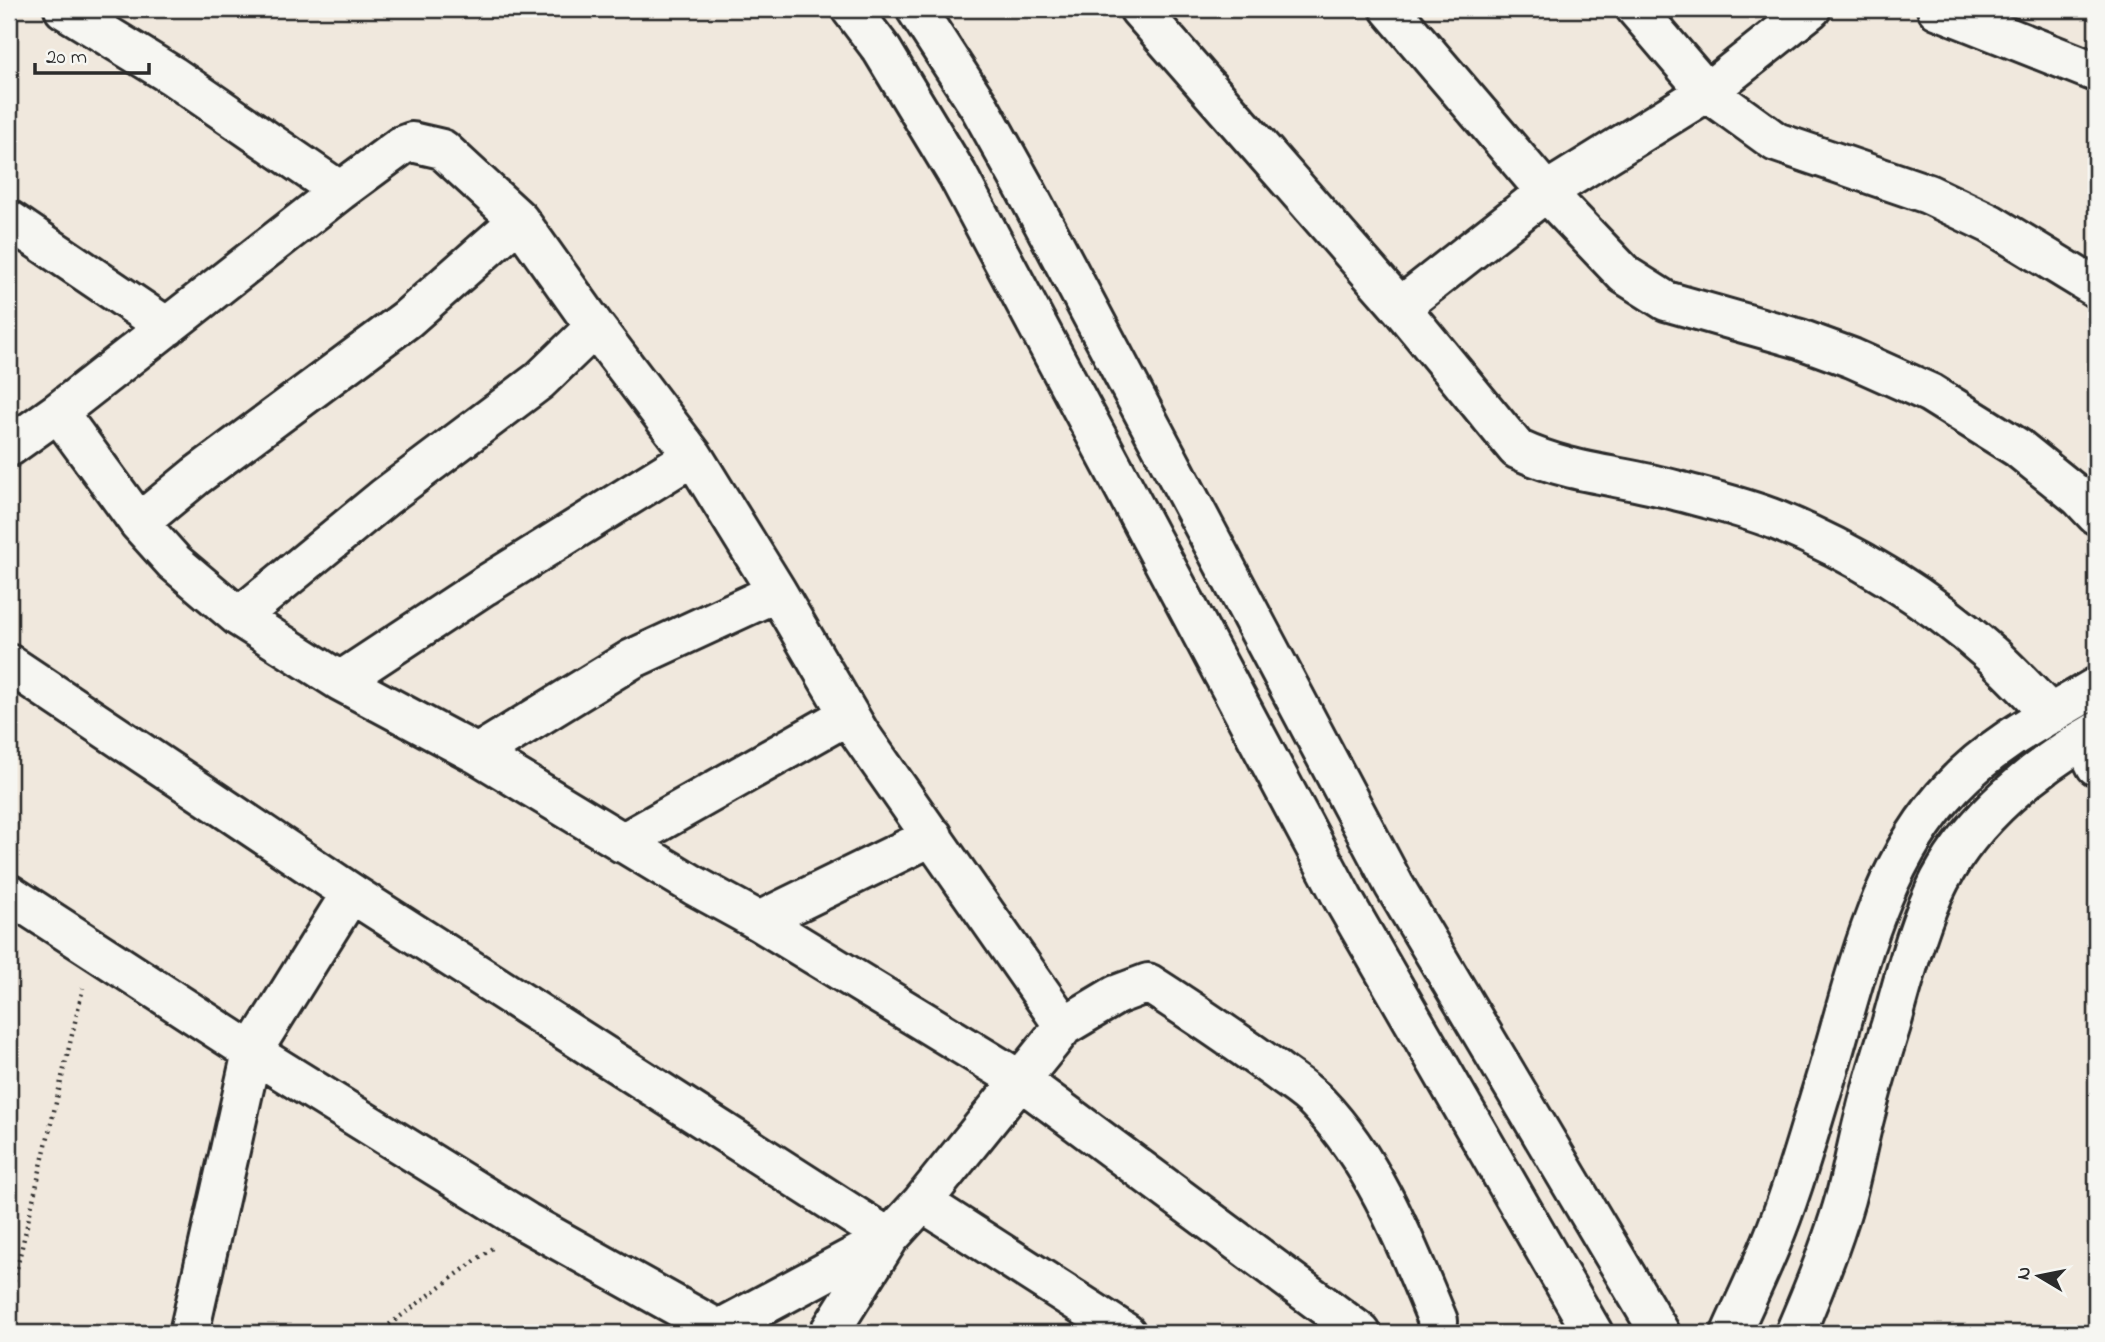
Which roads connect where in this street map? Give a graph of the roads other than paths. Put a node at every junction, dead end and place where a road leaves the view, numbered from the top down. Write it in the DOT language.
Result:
graph roads {
  1 [pos="64,9"];
  2 [pos="851,9"];
  3 [pos="916,9"];
  4 [pos="1139,9"];
  5 [pos="1390,9"];
  6 [pos="1636,9"];
  7 [pos="1811,9"];
  8 [pos="1937,9"];
  9 [pos="2096,72"];
  10 [pos="1707,92"];
  11 [pos="340,191"];
  12 [pos="1546,192"];
  13 [pos="9,220"];
  14 [pos="519,220"];
  15 [pos="2096,288"];
  16 [pos="1400,307"];
  17 [pos="167,327"];
  18 [pos="595,327"];
  19 [pos="58,412"];
  20 [pos="9,447"];
  21 [pos="693,456"];
  22 [pos="2096,514"];
  23 [pos="139,523"];
  24 [pos="777,592"];
  25 [pos="239,617"];
  26 [pos="9,664"];
  27 [pos="340,681"];
  28 [pos="2096,687"];
  29 [pos="2051,714"];
  30 [pos="848,715"];
  31 [pos="2092,746"];
  32 [pos="477,754"];
  33 [pos="933,836"];
  34 [pos="622,843"];
  35 [pos="351,892"];
  36 [pos="9,894"];
  37 [pos="760,920"];
  38 [pos="1065,1026"];
  39 [pos="252,1052"];
  40 [pos="1020,1080"];
  41 [pos="922,1202"];
  42 [pos="889,1238"];
  43 [pos="840,1330"];
  44 [pos="715,1331"];
  45 [pos="189,1333"];
  46 [pos="1126,1333"];
  47 [pos="1361,1333"];
  48 [pos="1436,1333"];
  49 [pos="1593,1333"];
  50 [pos="1660,1333"];
  51 [pos="1731,1333"];
  52 [pos="1795,1333"];
  1 -- 11 [label="street"];
  2 -- 49 [label="street"];
  3 -- 50 [label="street"];
  4 -- 16 [label="street"];
  5 -- 12 [label="street"];
  6 -- 10 [label="street"];
  7 -- 10 [label="street"];
  8 -- 9 [label="street"];
  10 -- 12 [label="street"];
  10 -- 15 [label="street"];
  11 -- 14 [label="street"];
  11 -- 17 [label="street"];
  12 -- 16 [label="street"];
  12 -- 22 [label="street"];
  13 -- 17 [label="street"];
  14 -- 18 [label="street"];
  14 -- 23 [label="street"];
  16 -- 29 [label="street"];
  17 -- 19 [label="street"];
  18 -- 21 [label="street"];
  18 -- 25 [label="street"];
  19 -- 20 [label="street"];
  19 -- 23 [label="street"];
  21 -- 24 [label="street"];
  21 -- 27 [label="street"];
  23 -- 25 [label="street"];
  24 -- 30 [label="street"];
  24 -- 32 [label="street"];
  25 -- 27 [label="street"];
  26 -- 35 [label="street"];
  27 -- 32 [label="street"];
  28 -- 29 [label="street"];
  29 -- 51 [label="street"];
  30 -- 33 [label="street"];
  30 -- 34 [label="street"];
  31 -- 52 [label="street"];
  32 -- 34 [label="street"];
  33 -- 37 [label="street"];
  33 -- 38 [label="street"];
  34 -- 37 [label="street"];
  35 -- 39 [label="street"];
  35 -- 42 [label="street"];
  36 -- 39 [label="street"];
  37 -- 40 [label="street"];
  38 -- 40 [label="street"];
  38 -- 48 [label="street"];
  39 -- 44 [label="street"];
  39 -- 45 [label="street"];
  40 -- 41 [label="street"];
  40 -- 47 [label="street"];
  41 -- 42 [label="street"];
  41 -- 46 [label="street"];
  42 -- 43 [label="street"];
  42 -- 44 [label="street"];
}
